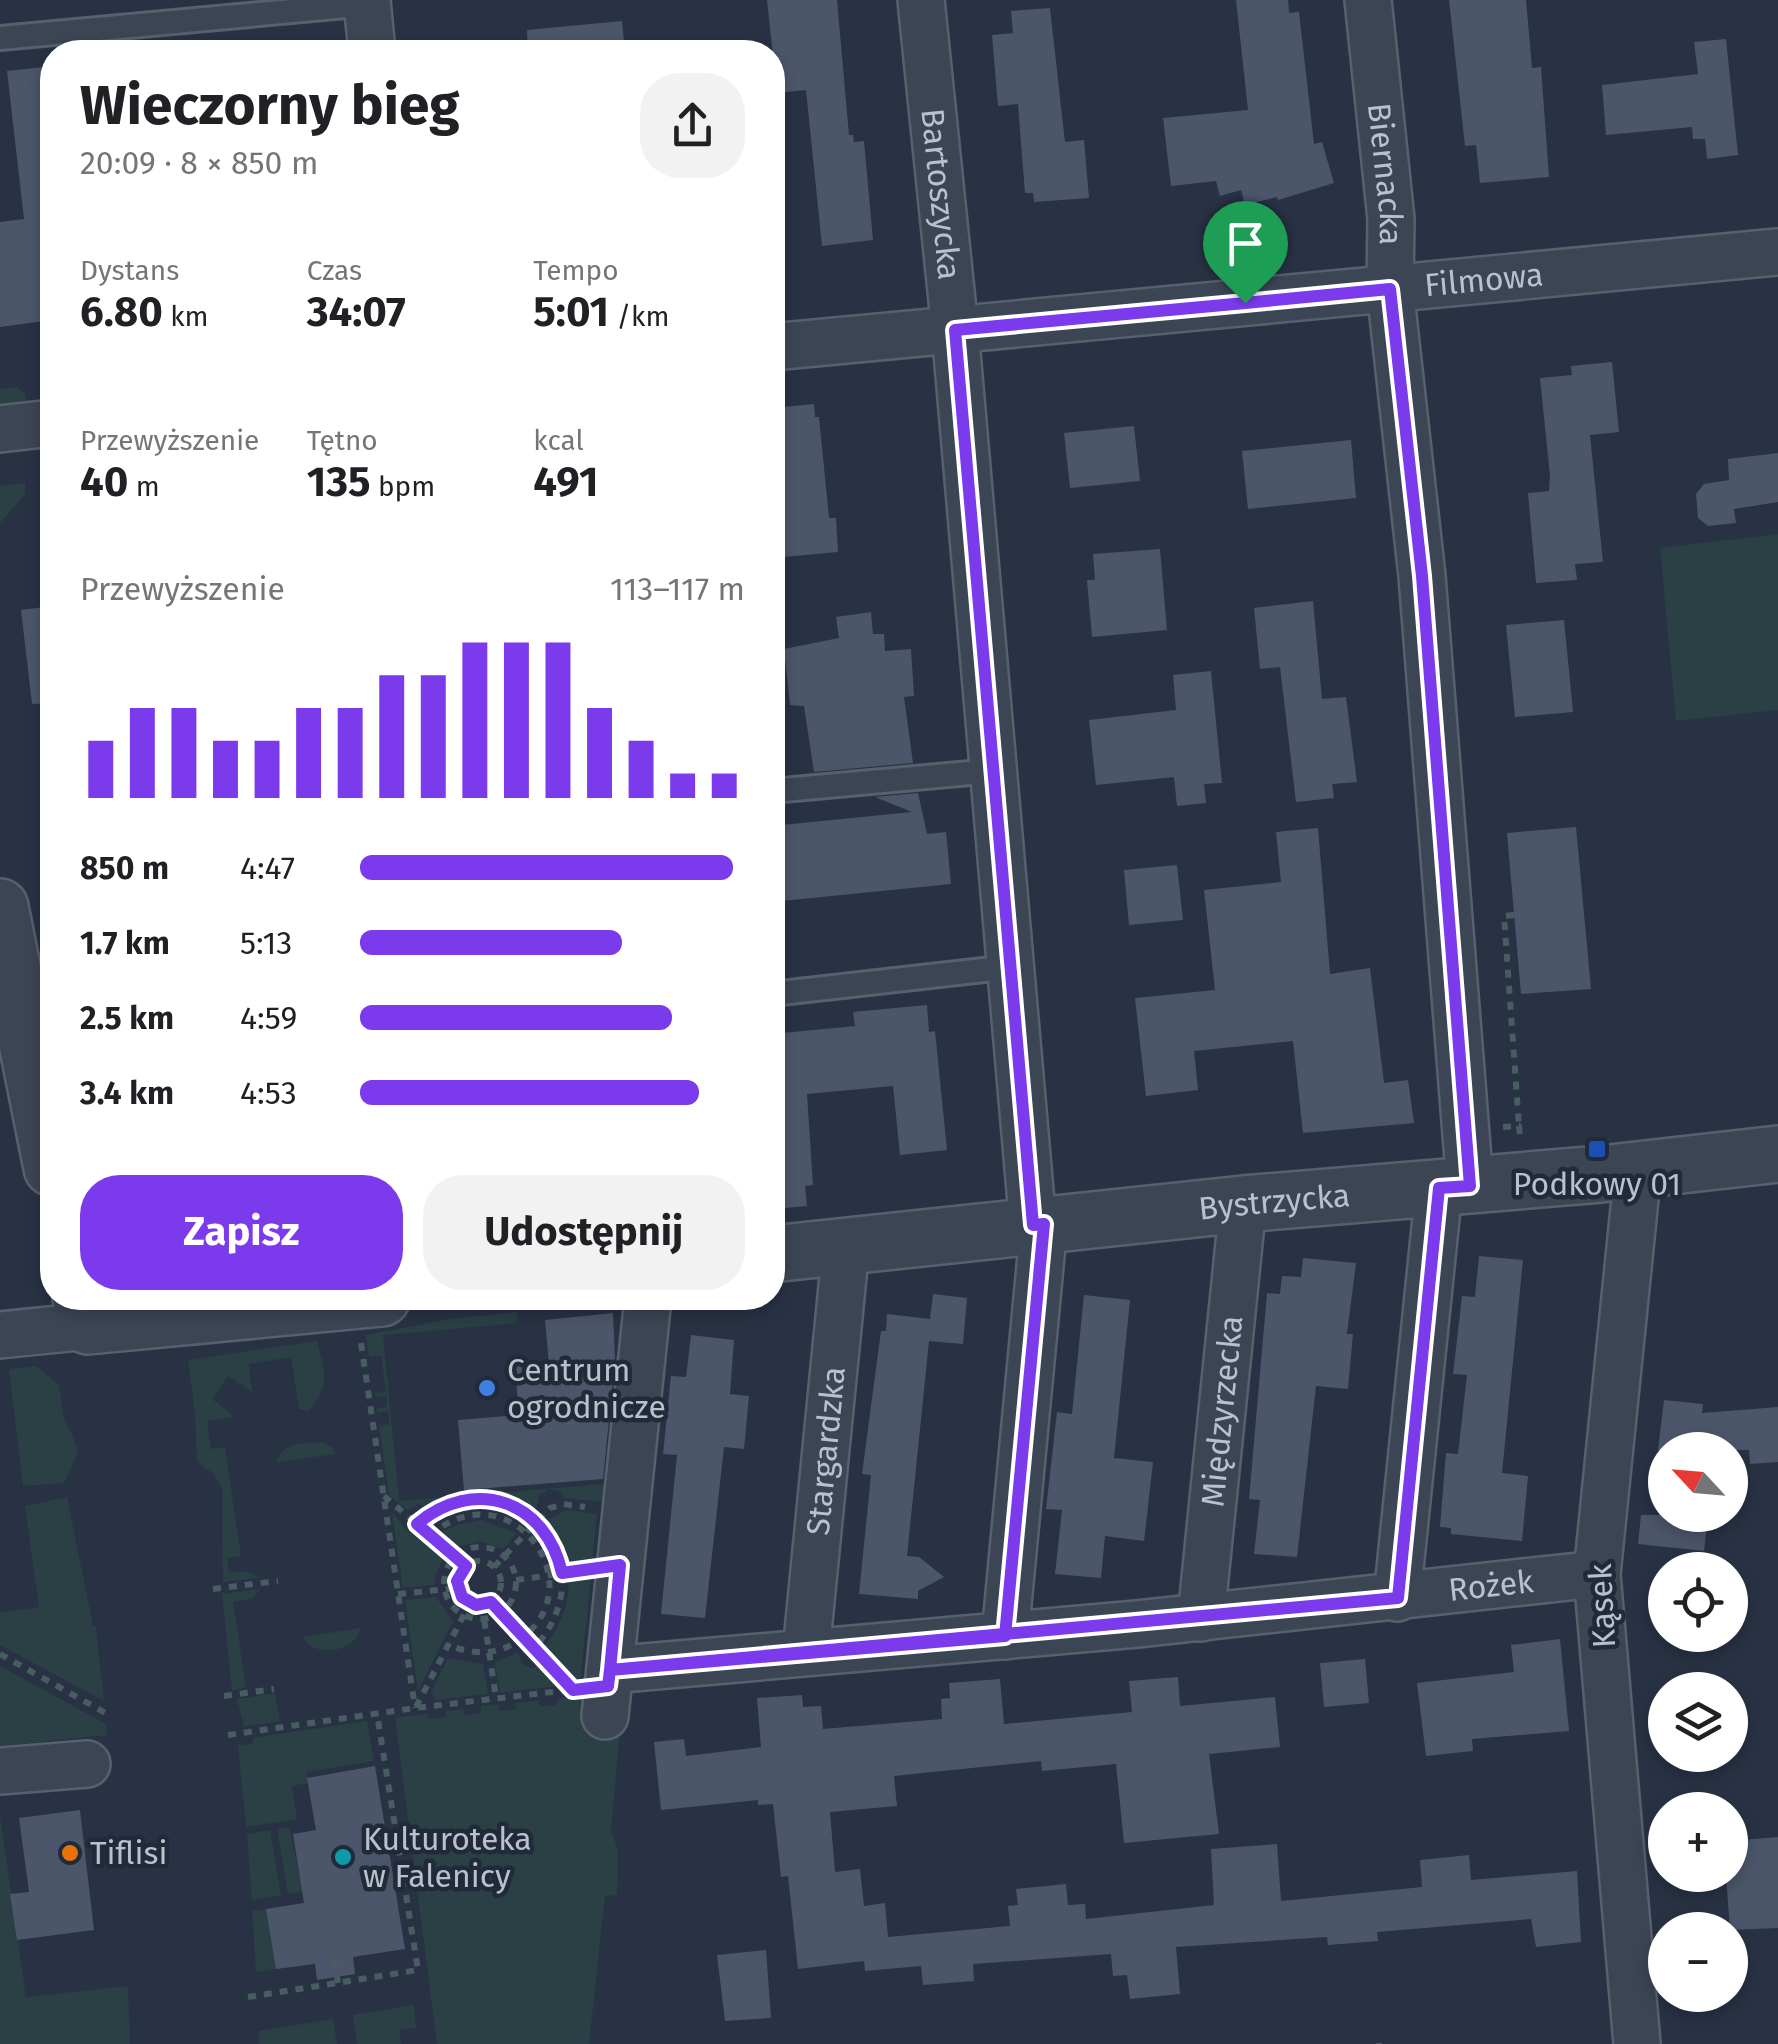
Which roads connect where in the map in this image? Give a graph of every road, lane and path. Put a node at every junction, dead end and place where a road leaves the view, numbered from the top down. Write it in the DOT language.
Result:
graph roads {
  1 [pos="921,0"];
  2 [pos="1368,0"];
  3 [pos="367,2"];
  4 [pos="0,38"];
  5 [pos="371,40"];
  6 [pos="1778,252"];
  7 [pos="1390,289"];
  8 [pos="955,330"];
  9 [pos="785,346"];
  10 [pos="40,424"];
  11 [pos="0,429"];
  12 [pos="992,771"];
  13 [pos="785,790"];
  14 [pos="0,907"];
  15 [pos="1514,916"];
  16 [pos="1010,967"];
  17 [pos="785,993"];
  18 [pos="40,1108"];
  19 [pos="1520,1126"];
  20 [pos="1778,1154"];
  21 [pos="1638,1170"];
  22 [pos="1454,1187"];
  23 [pos="1243,1204"];
  24 [pos="1038,1225"];
  25 [pos="846,1246"];
  26 [pos="785,1253"];
  27 [pos="128,1310"];
  28 [pos="369,1310"];
  29 [pos="647,1310"];
  30 [pos="84,1312"];
  31 [pos="0,1334"];
  32 [pos="384,1496"];
  33 [pos="626,1513"];
  34 [pos="537,1522"];
  35 [pos="417,1524"];
  36 [pos="526,1532"];
  37 [pos="430,1536"];
  38 [pos="456,1556"];
  39 [pos="504,1557"];
  40 [pos="620,1565"];
  41 [pos="466,1566"];
  42 [pos="494,1567"];
  43 [pos="562,1573"];
  44 [pos="1597,1574"];
  45 [pos="548,1575"];
  46 [pos="278,1580"];
  47 [pos="516,1580"];
  48 [pos="458,1588"];
  49 [pos="212,1589"];
  50 [pos="444,1589"];
  51 [pos="398,1594"];
  52 [pos="1398,1598"];
  53 [pos="491,1602"];
  54 [pos="470,1603"];
  55 [pos="482,1606"];
  56 [pos="501,1612"];
  57 [pos="464,1616"];
  58 [pos="1201,1618"];
  59 [pos="484,1619"];
  60 [pos="1005,1636"];
  61 [pos="524,1637"];
  62 [pos="448,1645"];
  63 [pos="534,1648"];
  64 [pos="489,1652"];
  65 [pos="806,1652"];
  66 [pos="0,1654"];
  67 [pos="610,1670"];
  68 [pos="274,1690"];
  69 [pos="224,1696"];
  70 [pos="496,1698"];
  71 [pos="415,1708"];
  72 [pos="377,1714"];
  73 [pos="112,1716"];
  74 [pos="605,1716"];
  75 [pos="228,1735"];
  76 [pos="87,1764"];
  77 [pos="0,1771"];
  78 [pos="334,1960"];
  79 [pos="338,1983"];
  80 [pos="248,1998"];
  81 [pos="1637,2044"];
  1 -- 8 [label="street, Bartoszycka"];
  2 -- 7 [label="street, Biernacka"];
  3 -- 4 [label="lane"];
  3 -- 5 [label="street"];
  6 -- 7 [label="street, Filmowa"];
  7 -- 8 [label="street, Filmowa"];
  7 -- 22 [label="street, Biernacka"];
  8 -- 9 [label="street, Filmowa"];
  8 -- 12 [label="street, Bartoszycka"];
  10 -- 11 [label="street"];
  12 -- 13 [label="lane"];
  12 -- 16 [label="street, Bartoszycka"];
  14 -- 18 [label="street"];
  15 -- 19 [label="path"];
  16 -- 17 [label="lane"];
  16 -- 24 [label="street, Bartoszycka"];
  20 -- 21 [label="street, Bystrzycka"];
  21 -- 22 [label="street, Bystrzycka"];
  21 -- 44 [label="street, Kąsek"];
  22 -- 23 [label="street, Bystrzycka"];
  22 -- 52 [label="street, Biernacka"];
  23 -- 24 [label="street, Bystrzycka"];
  23 -- 58 [label="street, Międzyrzecka"];
  24 -- 25 [label="street, Bystrzycka"];
  24 -- 60 [label="street, Bartoszycka"];
  25 -- 26 [label="street, Bystrzycka"];
  25 -- 65 [label="street, Stargardzka"];
  27 -- 30 [label="street"];
  28 -- 32 [label="path"];
  29 -- 33 [label="street"];
  30 -- 31 [label="street"];
  32 -- 35 [label="path"];
  32 -- 51 [label="path"];
  33 -- 34 [label="path"];
  33 -- 40 [label="street"];
  34 -- 35 [label="path"];
  34 -- 36 [label="path"];
  34 -- 43 [label="path"];
  35 -- 37 [label="path"];
  36 -- 37 [label="path"];
  36 -- 39 [label="path"];
  36 -- 45 [label="path"];
  37 -- 38 [label="path"];
  38 -- 39 [label="path"];
  38 -- 41 [label="path"];
  38 -- 50 [label="path"];
  39 -- 42 [label="path"];
  39 -- 47 [label="path"];
  40 -- 43 [label="path"];
  40 -- 67 [label="street"];
  41 -- 42 [label="path"];
  41 -- 48 [label="path"];
  42 -- 53 [label="path"];
  43 -- 45 [label="path"];
  43 -- 63 [label="path"];
  44 -- 52 [label="street, Rożek"];
  44 -- 81 [label="street, Kąsek"];
  45 -- 47 [label="path"];
  45 -- 61 [label="path"];
  46 -- 49 [label="path"];
  47 -- 56 [label="path"];
  48 -- 50 [label="path"];
  48 -- 54 [label="path"];
  50 -- 51 [label="path"];
  50 -- 57 [label="path"];
  51 -- 71 [label="path"];
  52 -- 58 [label="street, Rożek"];
  53 -- 55 [label="path"];
  53 -- 56 [label="path"];
  54 -- 55 [label="path"];
  54 -- 57 [label="path"];
  55 -- 59 [label="path"];
  56 -- 59 [label="path"];
  56 -- 61 [label="path"];
  57 -- 59 [label="path"];
  57 -- 62 [label="path"];
  58 -- 60 [label="street, Rożek"];
  59 -- 64 [label="path"];
  60 -- 65 [label="street, Rożek"];
  61 -- 63 [label="path"];
  61 -- 64 [label="path"];
  62 -- 64 [label="path"];
  62 -- 71 [label="path"];
  63 -- 70 [label="path"];
  64 -- 70 [label="path"];
  65 -- 67 [label="street, Rożek"];
  66 -- 73 [label="path"];
  67 -- 74 [label="street"];
  68 -- 69 [label="path"];
  70 -- 71 [label="path"];
  71 -- 72 [label="path"];
  72 -- 75 [label="path"];
  72 -- 79 [label="path"];
  76 -- 77 [label="street"];
  78 -- 79 [label="path"];
  79 -- 80 [label="path"];
}
